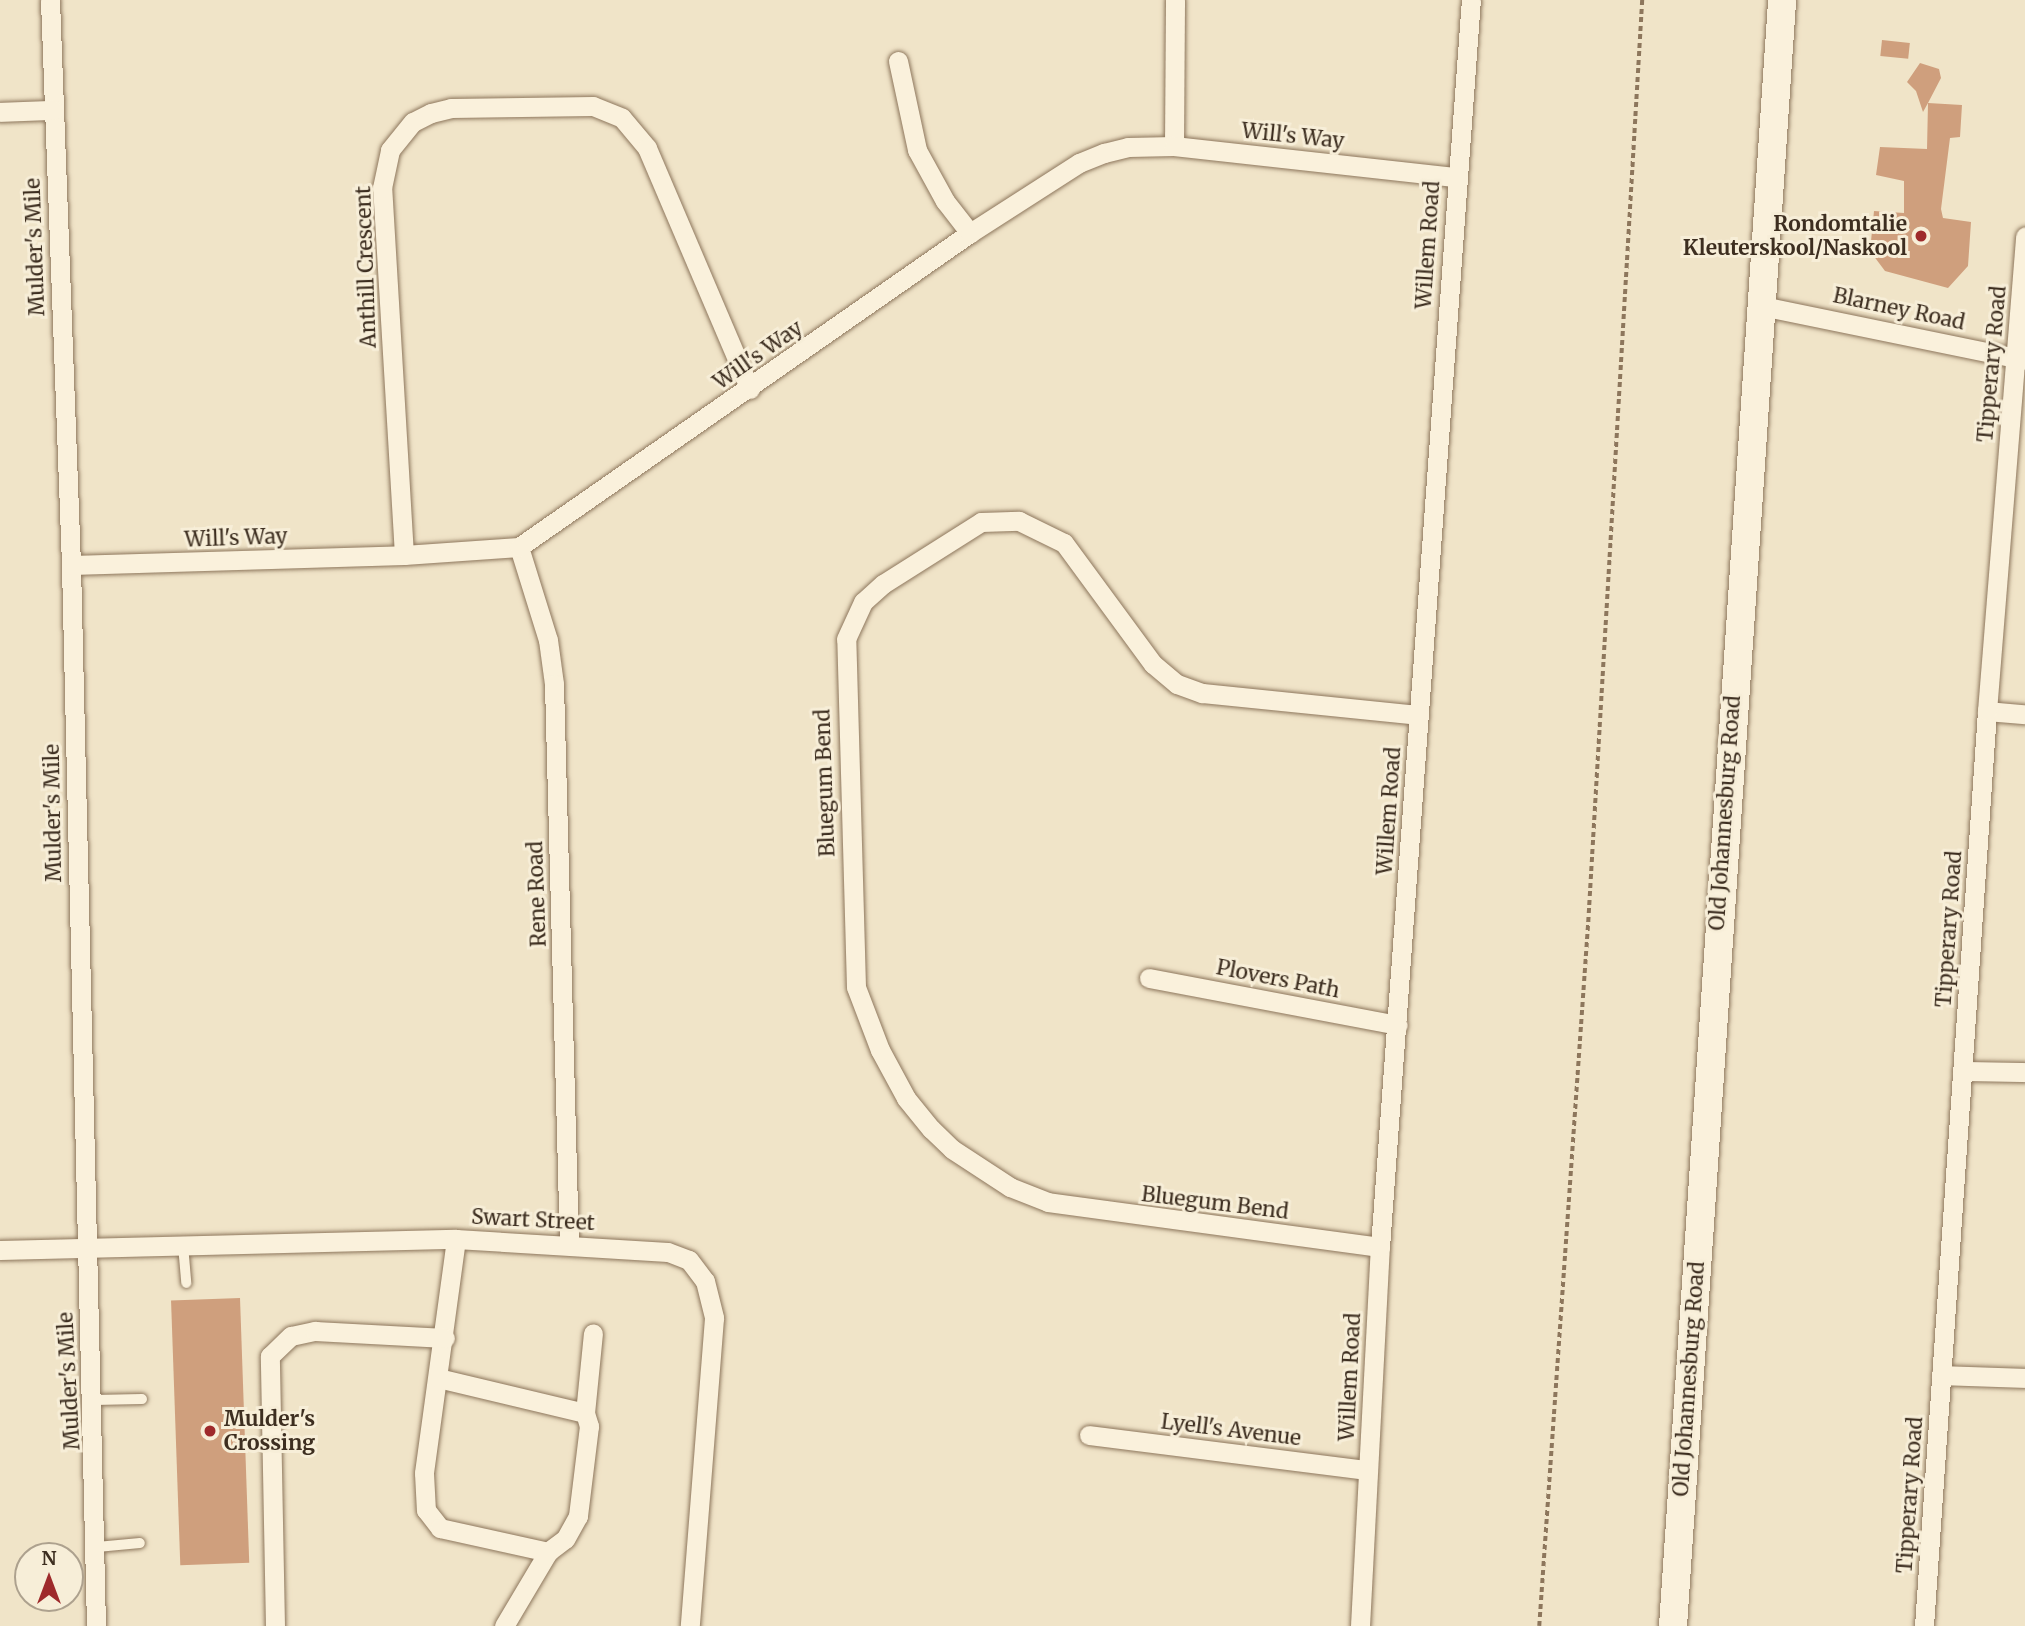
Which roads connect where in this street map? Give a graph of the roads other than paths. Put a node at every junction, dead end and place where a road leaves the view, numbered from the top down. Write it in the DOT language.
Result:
graph roads {
  1 [pos="50,0"];
  2 [pos="1175,0"];
  3 [pos="1471,0"];
  4 [pos="1782,0"];
  5 [pos="898,61"];
  6 [pos="53,110"];
  7 [pos="0,112"];
  8 [pos="1174,146"];
  9 [pos="1456,177"];
  10 [pos="970,233"];
  11 [pos="2025,237"];
  12 [pos="1762,306"];
  13 [pos="2020,358"];
  14 [pos="750,388"];
  15 [pos="519,547"];
  16 [pos="404,555"];
  17 [pos="71,565"];
  18 [pos="1987,711"];
  19 [pos="1418,715"];
  20 [pos="2025,715"];
  21 [pos="1149,978"];
  22 [pos="1398,1025"];
  23 [pos="1962,1072"];
  24 [pos="2025,1072"];
  25 [pos="456,1239"];
  26 [pos="183,1243"];
  27 [pos="569,1244"];
  28 [pos="85,1247"];
  29 [pos="1380,1247"];
  30 [pos="0,1250"];
  31 [pos="186,1283"];
  32 [pos="593,1333"];
  33 [pos="445,1338"];
  34 [pos="1941,1376"];
  35 [pos="438,1378"];
  36 [pos="2025,1378"];
  37 [pos="142,1399"];
  38 [pos="94,1400"];
  39 [pos="585,1413"];
  40 [pos="1089,1435"];
  41 [pos="1368,1470"];
  42 [pos="140,1543"];
  43 [pos="97,1547"];
  44 [pos="548,1552"];
  45 [pos="96,1626"];
  46 [pos="275,1626"];
  47 [pos="504,1626"];
  48 [pos="690,1626"];
  49 [pos="1360,1626"];
  50 [pos="1673,1626"];
  51 [pos="1924,1626"];
  1 -- 6 [label="street, Mulder's Mile"];
  2 -- 8 [label="street"];
  3 -- 9 [label="street, Willem Road"];
  4 -- 12 [label="main road, Old Johannesburg Road"];
  5 -- 10 [label="street"];
  6 -- 7 [label="street"];
  6 -- 17 [label="street, Mulder's Mile"];
  8 -- 9 [label="street, Will's Way"];
  8 -- 10 [label="street, Will's Way"];
  9 -- 19 [label="street, Willem Road"];
  10 -- 14 [label="street, Will's Way"];
  11 -- 13 [label="street, Tipperary Road"];
  12 -- 13 [label="street, Blarney Road"];
  12 -- 50 [label="main road, Old Johannesburg Road"];
  13 -- 18 [label="street, Tipperary Road"];
  14 -- 15 [label="street, Will's Way"];
  14 -- 16 [label="street, Anthill Crescent"];
  15 -- 16 [label="street, Will's Way"];
  15 -- 27 [label="street, Rene Road"];
  16 -- 17 [label="street, Will's Way"];
  17 -- 28 [label="street, Mulder's Mile"];
  18 -- 20 [label="street"];
  18 -- 23 [label="street, Tipperary Road"];
  19 -- 22 [label="street, Willem Road"];
  19 -- 29 [label="street, Bluegum Bend"];
  21 -- 22 [label="street, Plovers Path"];
  22 -- 29 [label="street, Willem Road"];
  23 -- 24 [label="street"];
  23 -- 34 [label="street, Tipperary Road"];
  25 -- 26 [label="street, Swart Street"];
  25 -- 27 [label="street, Swart Street"];
  25 -- 33 [label="street"];
  26 -- 28 [label="street, Swart Street"];
  26 -- 31 [label="lane"];
  27 -- 48 [label="street, Swart Street"];
  28 -- 30 [label="street, Swart Street"];
  28 -- 38 [label="street, Mulder's Mile"];
  29 -- 41 [label="street, Willem Road"];
  32 -- 39 [label="street"];
  33 -- 35 [label="street"];
  33 -- 46 [label="street"];
  34 -- 36 [label="street"];
  34 -- 51 [label="street, Tipperary Road"];
  35 -- 39 [label="street"];
  35 -- 44 [label="street"];
  37 -- 38 [label="lane"];
  38 -- 43 [label="street, Mulder's Mile"];
  39 -- 44 [label="street"];
  40 -- 41 [label="street, Lyell's Avenue"];
  41 -- 49 [label="street, Willem Road"];
  42 -- 43 [label="lane"];
  43 -- 45 [label="street, Mulder's Mile"];
  44 -- 47 [label="street"];
}
